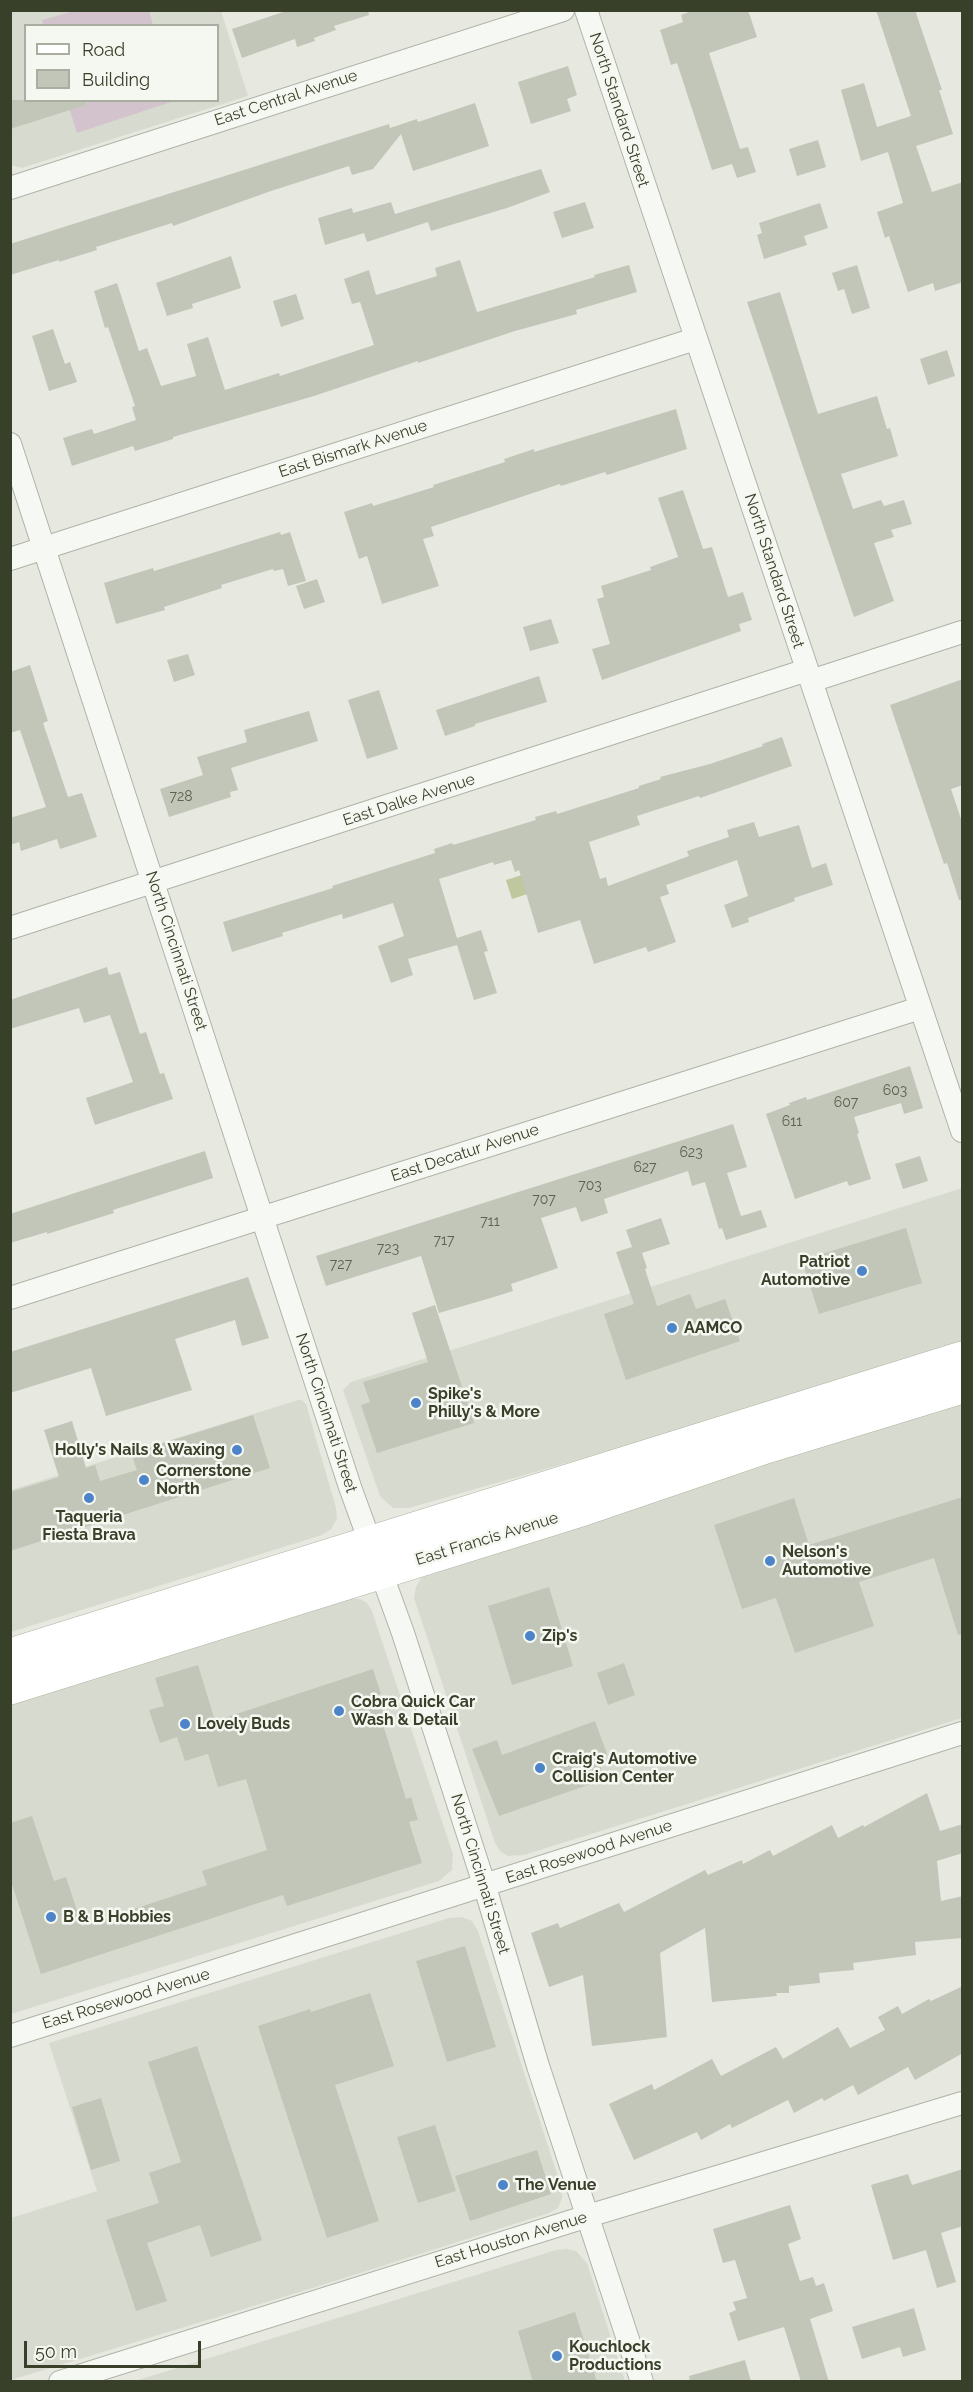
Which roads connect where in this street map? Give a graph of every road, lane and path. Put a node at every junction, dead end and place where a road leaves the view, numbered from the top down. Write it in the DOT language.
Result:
graph roads {
  1 [pos="563,10"];
  2 [pos="586,10"];
  3 [pos="10,188"];
  4 [pos="695,339"];
  5 [pos="10,444"];
  6 [pos="44,548"];
  7 [pos="10,559"];
  8 [pos="963,632"];
  9 [pos="809,676"];
  10 [pos="154,884"];
  11 [pos="10,928"];
  12 [pos="920,1008"];
  13 [pos="963,1131"];
  14 [pos="262,1218"];
  15 [pos="10,1298"];
  16 [pos="963,1358"];
  17 [pos="963,1387"];
  18 [pos="376,1557"];
  19 [pos="10,1655"];
  20 [pos="10,1688"];
  21 [pos="963,1733"];
  22 [pos="484,1887"];
  23 [pos="10,2036"];
  24 [pos="963,2103"];
  25 [pos="588,2216"];
  26 [pos="60,2382"];
  27 [pos="642,2382"];
  1 -- 3 [label="street, East Central Avenue"];
  2 -- 4 [label="street, North Standard Street"];
  4 -- 6 [label="street, East Bismark Avenue"];
  4 -- 9 [label="street, North Standard Street"];
  5 -- 6 [label="street, North Cincinnati Street"];
  6 -- 7 [label="street, East Bismark Avenue"];
  6 -- 10 [label="street, North Cincinnati Street"];
  8 -- 9 [label="street, East Dalke Avenue"];
  9 -- 10 [label="street, East Dalke Avenue"];
  9 -- 12 [label="street, North Standard Street"];
  10 -- 11 [label="street, East Dalke Avenue"];
  10 -- 14 [label="street, North Cincinnati Street"];
  12 -- 13 [label="street, North Standard Street"];
  12 -- 14 [label="street, East Decatur Avenue"];
  14 -- 15 [label="street, East Decatur Avenue"];
  14 -- 18 [label="street, North Cincinnati Street"];
  16 -- 18 [label="main road, East Francis Avenue"];
  17 -- 18 [label="main road, East Francis Avenue"];
  18 -- 19 [label="main road, East Francis Avenue"];
  18 -- 20 [label="main road, East Francis Avenue"];
  18 -- 22 [label="street, North Cincinnati Street"];
  21 -- 22 [label="street, East Rosewood Avenue"];
  22 -- 23 [label="street, East Rosewood Avenue"];
  22 -- 25 [label="street, North Cincinnati Street"];
  24 -- 25 [label="street, East Houston Avenue"];
  25 -- 26 [label="street, East Houston Avenue"];
  25 -- 27 [label="street, North Cincinnati Street"];
}
